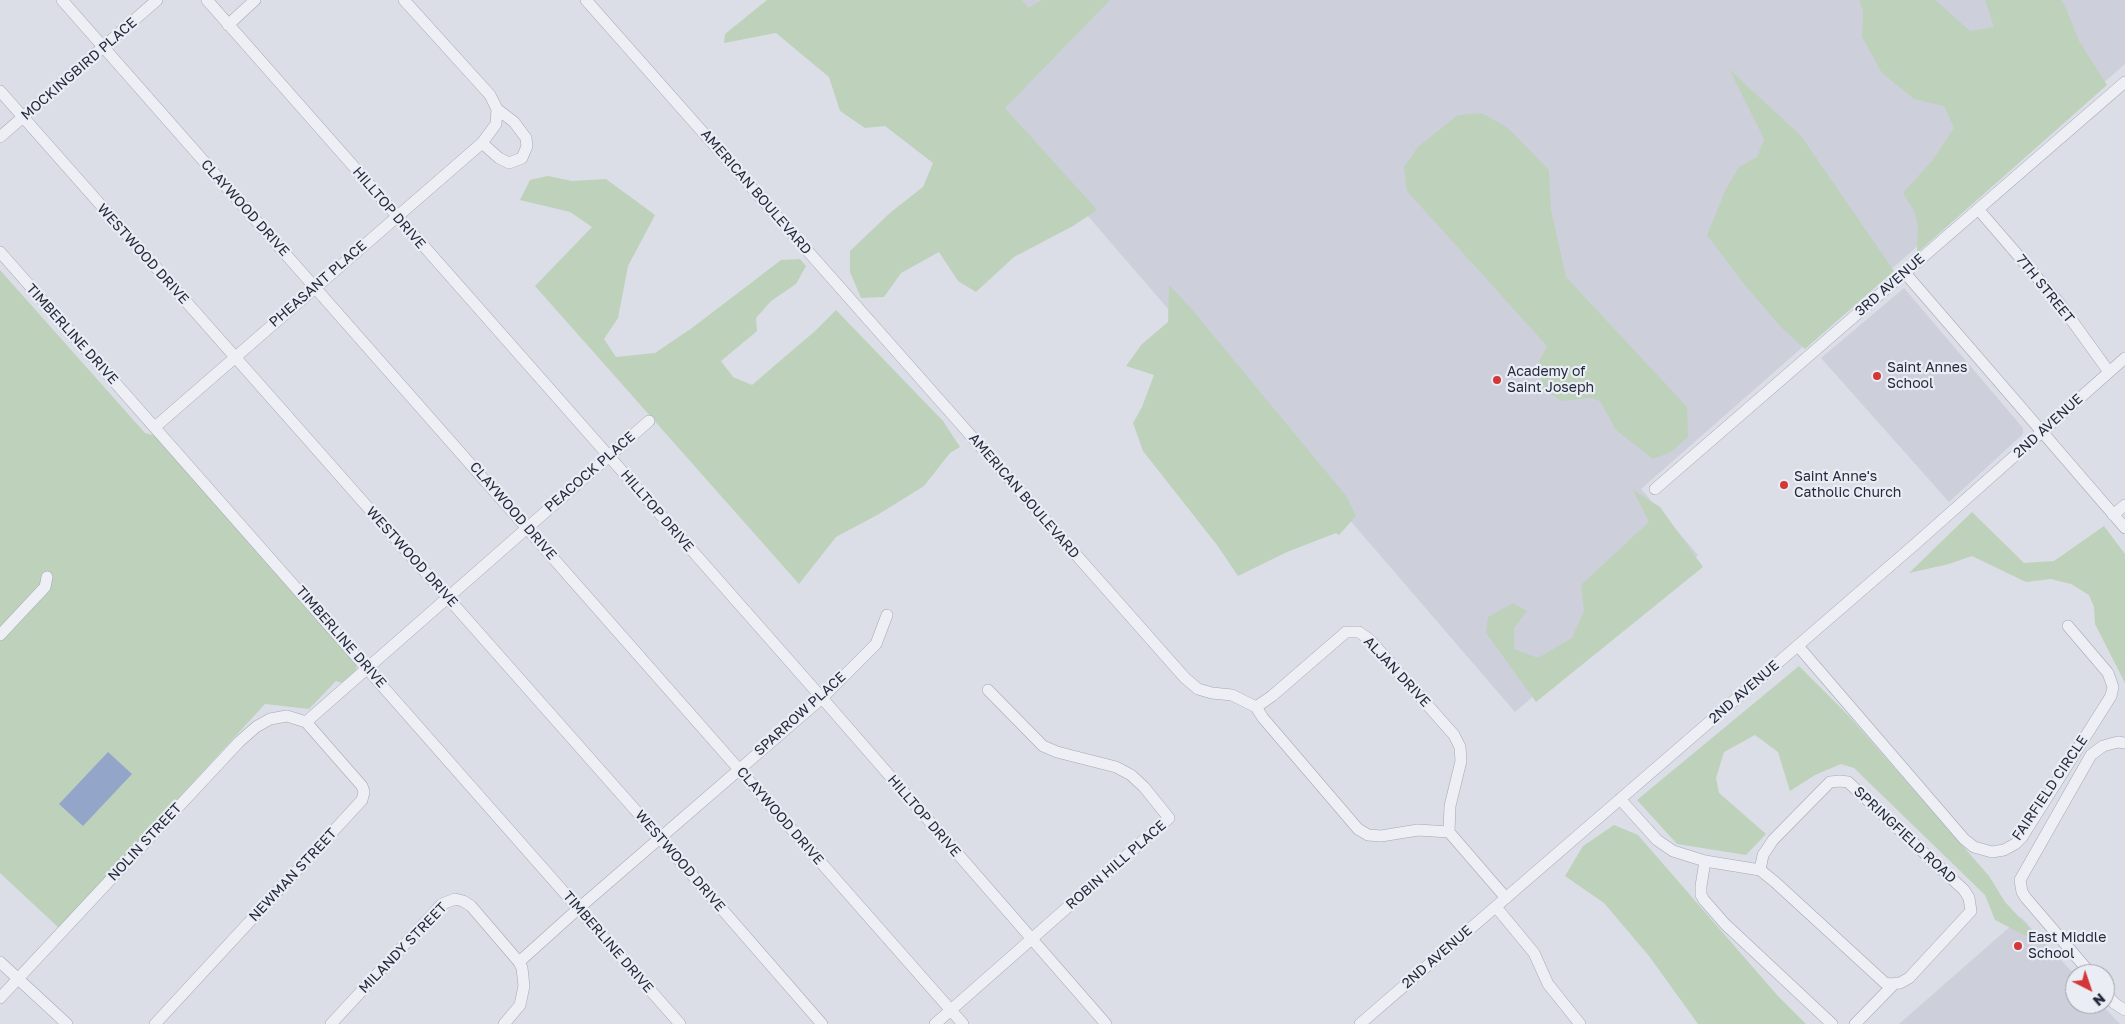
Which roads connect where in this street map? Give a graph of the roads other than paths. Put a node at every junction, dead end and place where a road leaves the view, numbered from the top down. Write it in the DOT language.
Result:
graph roads {
  1 [pos="62,0"];
  2 [pos="158,0"];
  3 [pos="207,0"];
  4 [pos="255,0"];
  5 [pos="404,0"];
  6 [pos="586,0"];
  7 [pos="228,25"];
  8 [pos="103,47"];
  9 [pos="2121,85"];
  10 [pos="0,91"];
  11 [pos="2125,99"];
  12 [pos="497,109"];
  13 [pos="23,117"];
  14 [pos="0,137"];
  15 [pos="482,142"];
  16 [pos="1978,209"];
  17 [pos="396,215"];
  18 [pos="0,252"];
  19 [pos="1905,272"];
  20 [pos="315,287"];
  21 [pos="236,358"];
  22 [pos="2125,358"];
  23 [pos="2109,372"];
  24 [pos="649,421"];
  25 [pos="155,427"];
  26 [pos="2042,432"];
  27 [pos="608,456"];
  28 [pos="1655,489"];
  29 [pos="2125,504"];
  30 [pos="2113,515"];
  31 [pos="528,528"];
  32 [pos="2125,528"];
  33 [pos="47,577"];
  34 [pos="448,598"];
  35 [pos="887,614"];
  36 [pos="2068,626"];
  37 [pos="0,635"];
  38 [pos="1798,646"];
  39 [pos="368,668"];
  40 [pos="988,690"];
  41 [pos="822,698"];
  42 [pos="1256,707"];
  43 [pos="306,722"];
  44 [pos="2125,743"];
  45 [pos="739,768"];
  46 [pos="1620,799"];
  47 [pos="1449,832"];
  48 [pos="660,838"];
  49 [pos="1704,861"];
  50 [pos="1760,870"];
  51 [pos="1506,898"];
  52 [pos="1496,906"];
  53 [pos="579,908"];
  54 [pos="1032,939"];
  55 [pos="0,962"];
  56 [pos="519,962"];
  57 [pos="2082,964"];
  58 [pos="18,978"];
  59 [pos="1894,984"];
  60 [pos="0,998"];
  61 [pos="951,1011"];
  62 [pos="67,1024"];
  63 [pos="155,1024"];
  64 [pos="331,1024"];
  65 [pos="504,1024"];
  66 [pos="680,1024"];
  67 [pos="822,1024"];
  68 [pos="936,1024"];
  69 [pos="963,1024"];
  70 [pos="1106,1024"];
  71 [pos="1360,1024"];
  72 [pos="1580,1024"];
  73 [pos="1832,1024"];
  74 [pos="1855,1024"];
  1 -- 8 [label="street, CLAYWOOD DRIVE"];
  2 -- 8 [label="street, MOCKINGBIRD PLACE"];
  3 -- 7 [label="street, HILLTOP DRIVE"];
  4 -- 7 [label="street"];
  5 -- 12 [label="street"];
  6 -- 42 [label="street, AMERICAN BOULEVARD"];
  7 -- 17 [label="street, HILLTOP DRIVE"];
  8 -- 13 [label="street, MOCKINGBIRD PLACE"];
  8 -- 20 [label="street, CLAYWOOD DRIVE"];
  9 -- 11 [label="street"];
  9 -- 16 [label="street, 3RD AVENUE"];
  10 -- 13 [label="street, WESTWOOD DRIVE"];
  12 -- 15 [label="street, PHEASANT PLACE"];
  12 -- 15 [label="street"];
  13 -- 14 [label="street, MOCKINGBIRD PLACE"];
  13 -- 21 [label="street, WESTWOOD DRIVE"];
  15 -- 17 [label="street, PHEASANT PLACE"];
  16 -- 19 [label="street, 3RD AVENUE"];
  16 -- 23 [label="street, 7TH STREET"];
  17 -- 20 [label="street, PHEASANT PLACE"];
  17 -- 27 [label="street, HILLTOP DRIVE"];
  18 -- 25 [label="street, TIMBERLINE DRIVE"];
  19 -- 26 [label="street"];
  19 -- 28 [label="street, 3RD AVENUE"];
  20 -- 21 [label="street, PHEASANT PLACE"];
  20 -- 31 [label="street, CLAYWOOD DRIVE"];
  21 -- 25 [label="street, PHEASANT PLACE"];
  21 -- 34 [label="street, WESTWOOD DRIVE"];
  22 -- 23 [label="street, 2ND AVENUE"];
  23 -- 26 [label="street, 2ND AVENUE"];
  24 -- 27 [label="street, PEACOCK PLACE"];
  25 -- 39 [label="street, TIMBERLINE DRIVE"];
  26 -- 30 [label="street"];
  26 -- 38 [label="street, 2ND AVENUE"];
  27 -- 31 [label="street, PEACOCK PLACE"];
  27 -- 41 [label="street, HILLTOP DRIVE"];
  29 -- 30 [label="street"];
  30 -- 32 [label="street"];
  31 -- 34 [label="street, PEACOCK PLACE"];
  31 -- 45 [label="street, CLAYWOOD DRIVE"];
  33 -- 37 [label="street"];
  34 -- 39 [label="street, PEACOCK PLACE"];
  34 -- 48 [label="street, WESTWOOD DRIVE"];
  35 -- 41 [label="street, SPARROW PLACE"];
  36 -- 38 [label="street, FAIRFIELD CIRCLE"];
  38 -- 46 [label="street, 2ND AVENUE"];
  39 -- 43 [label="street, PEACOCK PLACE"];
  39 -- 53 [label="street, TIMBERLINE DRIVE"];
  40 -- 54 [label="street, ROBIN HILL PLACE"];
  41 -- 45 [label="street, SPARROW PLACE"];
  41 -- 54 [label="street, HILLTOP DRIVE"];
  42 -- 47 [label="street, AMERICAN BOULEVARD"];
  42 -- 47 [label="street, ALJAN DRIVE"];
  43 -- 58 [label="street, NOLIN STREET"];
  43 -- 63 [label="street, NEWMAN STREET"];
  44 -- 57 [label="street, FAIRFIELD CIRCLE"];
  45 -- 48 [label="street, SPARROW PLACE"];
  45 -- 61 [label="street, CLAYWOOD DRIVE"];
  46 -- 49 [label="street"];
  46 -- 51 [label="street, 2ND AVENUE"];
  47 -- 51 [label="street"];
  48 -- 53 [label="street, SPARROW PLACE"];
  48 -- 67 [label="street, WESTWOOD DRIVE"];
  49 -- 50 [label="street"];
  49 -- 73 [label="street"];
  50 -- 59 [label="street"];
  50 -- 59 [label="street, SPRINGFIELD ROAD"];
  51 -- 52 [label="street, 2ND AVENUE"];
  52 -- 71 [label="street, 2ND AVENUE"];
  52 -- 72 [label="street"];
  53 -- 56 [label="street, SPARROW PLACE"];
  53 -- 66 [label="street, TIMBERLINE DRIVE"];
  54 -- 61 [label="street, ROBIN HILL PLACE"];
  54 -- 70 [label="street, HILLTOP DRIVE"];
  55 -- 58 [label="street"];
  56 -- 64 [label="street, MILANDY STREET"];
  56 -- 65 [label="street"];
  58 -- 60 [label="street, NOLIN STREET"];
  58 -- 62 [label="street"];
  59 -- 74 [label="street, SPRINGFIELD ROAD"];
  61 -- 68 [label="street, ROBIN HILL PLACE"];
  61 -- 69 [label="street, CLAYWOOD DRIVE"];
}
